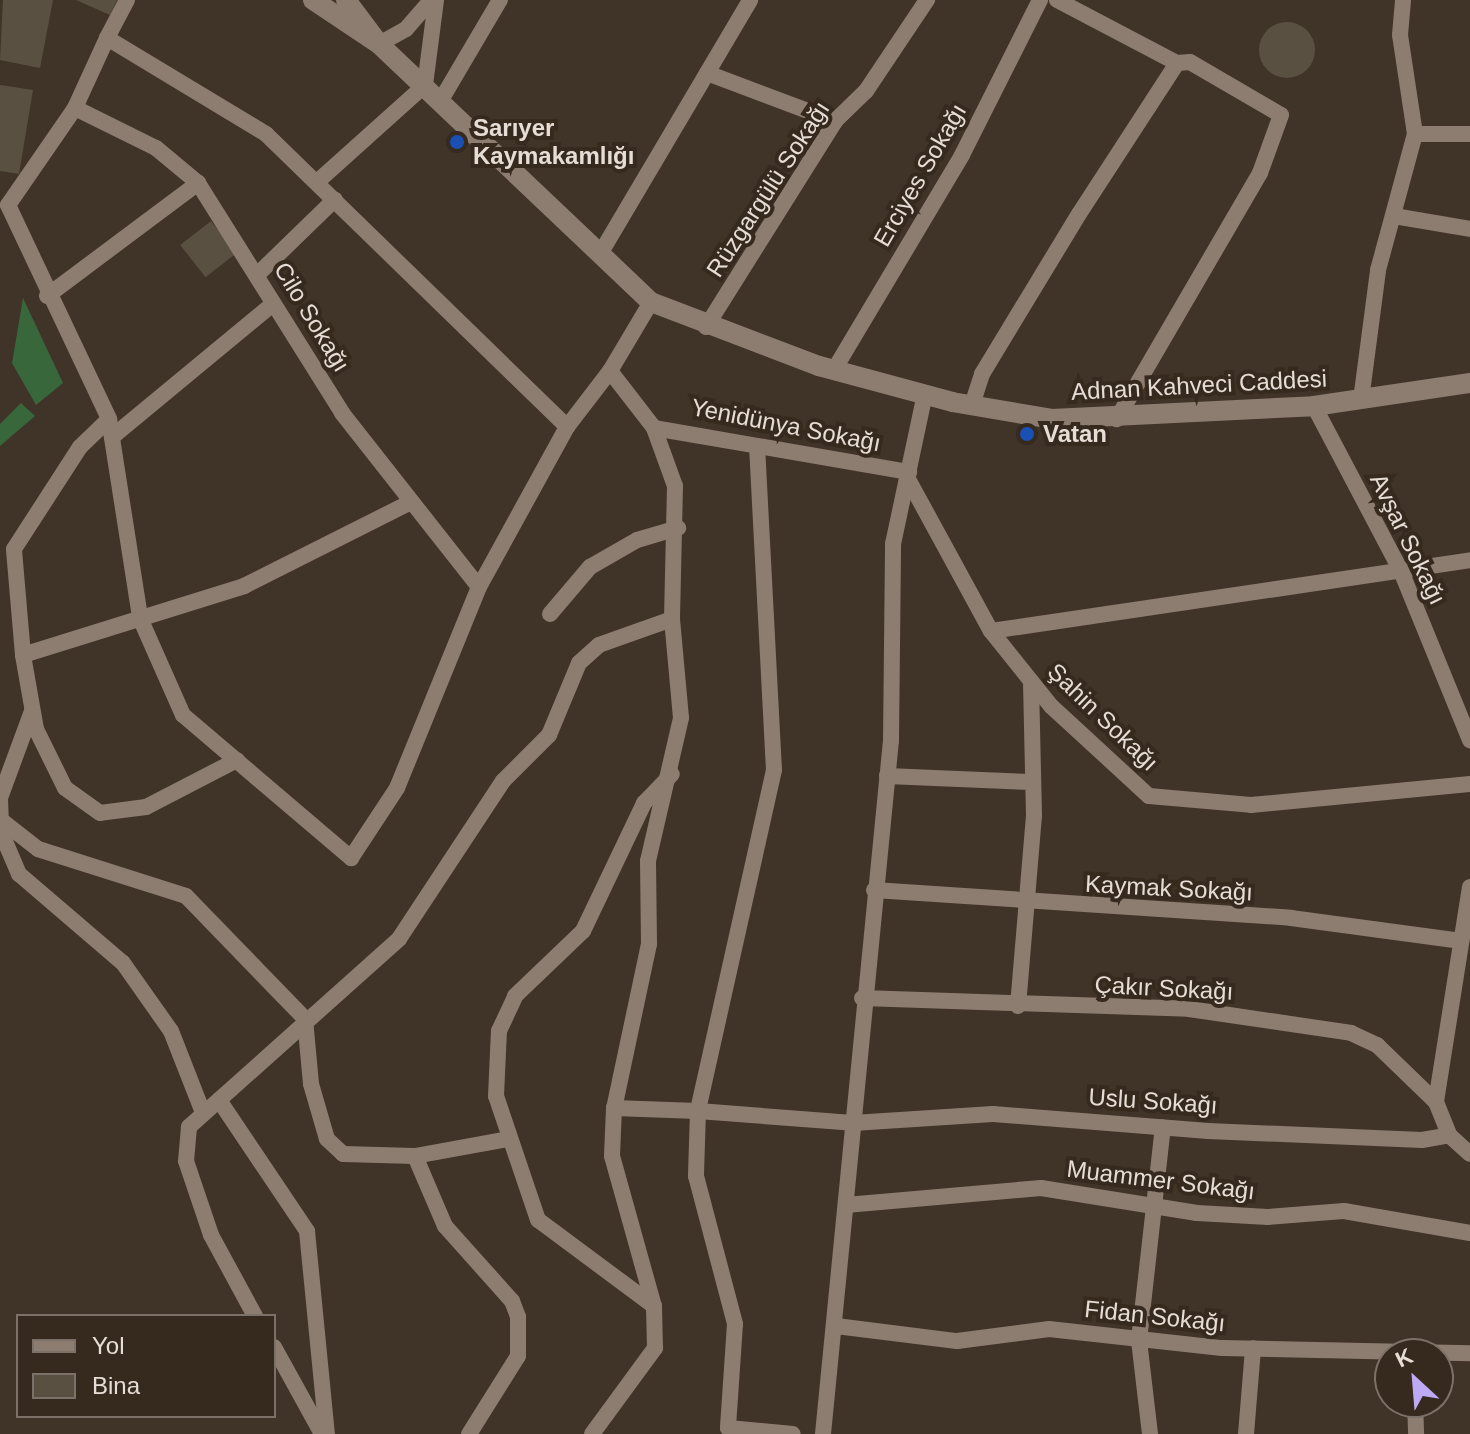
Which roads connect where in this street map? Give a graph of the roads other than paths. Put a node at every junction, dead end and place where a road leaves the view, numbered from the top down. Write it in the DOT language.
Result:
graph roads {
  1 [pos="127,0"];
  2 [pos="313,0"];
  3 [pos="346,0"];
  4 [pos="434,0"];
  5 [pos="500,0"];
  6 [pos="750,0"];
  7 [pos="927,0"];
  8 [pos="1040,0"];
  9 [pos="1057,0"];
  10 [pos="1403,0"];
  11 [pos="107,38"];
  12 [pos="379,44"];
  13 [pos="1177,63"];
  14 [pos="707,73"];
  15 [pos="425,85"];
  16 [pos="441,100"];
  17 [pos="75,108"];
  18 [pos="835,121"];
  19 [pos="1415,134"];
  20 [pos="1470,134"];
  21 [pos="317,182"];
  22 [pos="198,183"];
  23 [pos="335,199"];
  24 [pos="1394,216"];
  25 [pos="1470,229"];
  26 [pos="600,254"];
  27 [pos="258,274"];
  28 [pos="47,296"];
  29 [pos="651,302"];
  30 [pos="273,304"];
  31 [pos="706,327"];
  32 [pos="834,370"];
  33 [pos="610,371"];
  34 [pos="1470,383"];
  35 [pos="925,394"];
  36 [pos="1361,400"];
  37 [pos="972,405"];
  38 [pos="1314,406"];
  39 [pos="109,419"];
  40 [pos="1117,419"];
  41 [pos="567,427"];
  42 [pos="654,428"];
  43 [pos="112,437"];
  44 [pos="757,446"];
  45 [pos="909,475"];
  46 [pos="409,503"];
  47 [pos="678,528"];
  48 [pos="1470,560"];
  49 [pos="1401,571"];
  50 [pos="479,587"];
  51 [pos="550,614"];
  52 [pos="140,618"];
  53 [pos="672,619"];
  54 [pos="991,631"];
  55 [pos="23,655"];
  56 [pos="1031,681"];
  57 [pos="32,711"];
  58 [pos="1470,740"];
  59 [pos="237,760"];
  60 [pos="673,773"];
  61 [pos="887,776"];
  62 [pos="1033,782"];
  63 [pos="1470,784"];
  64 [pos="1,820"];
  65 [pos="1470,887"];
  66 [pos="874,890"];
  67 [pos="1024,903"];
  68 [pos="1461,941"];
  69 [pos="862,998"];
  70 [pos="1018,1006"];
  71 [pos="305,1019"];
  72 [pos="219,1100"];
  73 [pos="1436,1102"];
  74 [pos="614,1108"];
  75 [pos="202,1110"];
  76 [pos="698,1111"];
  77 [pos="853,1123"];
  78 [pos="1163,1127"];
  79 [pos="1449,1135"];
  80 [pos="509,1139"];
  81 [pos="1470,1154"];
  82 [pos="415,1156"];
  83 [pos="1153,1203"];
  84 [pos="846,1205"];
  85 [pos="1470,1233"];
  86 [pos="654,1306"];
  87 [pos="254,1314"];
  88 [pos="836,1326"];
  89 [pos="1139,1340"];
  90 [pos="1253,1348"];
  91 [pos="276,1350"];
  92 [pos="1374,1351"];
  93 [pos="728,1431"];
  94 [pos="324,1434"];
  95 [pos="469,1434"];
  96 [pos="592,1434"];
  97 [pos="793,1434"];
  98 [pos="823,1434"];
  99 [pos="1150,1434"];
  100 [pos="1246,1434"];
  1 -- 11 [label="street"];
  2 -- 12 [label="main road, Adnan Kahveci Caddesi"];
  3 -- 12 [label="main road, Adnan Kahveci Caddesi"];
  4 -- 12 [label="street"];
  4 -- 15 [label="street"];
  5 -- 16 [label="street"];
  6 -- 14 [label="street"];
  7 -- 18 [label="street, Rüzgargülü Sokağı"];
  8 -- 32 [label="street, Erciyes Sokağı"];
  9 -- 13 [label="street"];
  10 -- 19 [label="street"];
  11 -- 17 [label="street"];
  11 -- 21 [label="street"];
  12 -- 15 [label="main road, Adnan Kahveci Caddesi"];
  13 -- 37 [label="street"];
  13 -- 40 [label="street"];
  14 -- 18 [label="street"];
  14 -- 26 [label="street"];
  15 -- 16 [label="main road, Adnan Kahveci Caddesi"];
  15 -- 21 [label="street"];
  16 -- 26 [label="main road, Adnan Kahveci Caddesi"];
  17 -- 22 [label="street, Cilo Sokağı"];
  17 -- 28 [label="street"];
  18 -- 31 [label="street, Rüzgargülü Sokağı"];
  19 -- 20 [label="street"];
  19 -- 24 [label="street"];
  21 -- 23 [label="street"];
  22 -- 27 [label="street, Cilo Sokağı"];
  22 -- 28 [label="street"];
  23 -- 27 [label="street"];
  23 -- 41 [label="street"];
  24 -- 25 [label="street"];
  24 -- 36 [label="street"];
  26 -- 29 [label="main road, Adnan Kahveci Caddesi"];
  27 -- 30 [label="street, Cilo Sokağı"];
  28 -- 39 [label="street"];
  29 -- 31 [label="main road, Adnan Kahveci Caddesi"];
  29 -- 33 [label="street"];
  30 -- 43 [label="street"];
  30 -- 46 [label="street, Cilo Sokağı"];
  31 -- 32 [label="main road, Adnan Kahveci Caddesi"];
  32 -- 35 [label="main road, Adnan Kahveci Caddesi"];
  33 -- 41 [label="street"];
  33 -- 42 [label="street"];
  34 -- 36 [label="main road, Adnan Kahveci Caddesi"];
  35 -- 37 [label="main road, Adnan Kahveci Caddesi"];
  35 -- 45 [label="street"];
  36 -- 38 [label="main road, Adnan Kahveci Caddesi"];
  37 -- 40 [label="main road, Adnan Kahveci Caddesi"];
  38 -- 40 [label="main road, Adnan Kahveci Caddesi"];
  38 -- 49 [label="street, Avşar Sokağı"];
  39 -- 43 [label="street"];
  39 -- 55 [label="street"];
  41 -- 50 [label="street"];
  42 -- 44 [label="street, Yenidünya Sokağı"];
  42 -- 47 [label="street"];
  43 -- 52 [label="street"];
  44 -- 45 [label="street, Yenidünya Sokağı"];
  44 -- 76 [label="street"];
  45 -- 54 [label="street, Şahin Sokağı"];
  45 -- 61 [label="street"];
  46 -- 50 [label="street, Cilo Sokağı"];
  46 -- 52 [label="street"];
  47 -- 51 [label="street"];
  47 -- 53 [label="street"];
  48 -- 49 [label="street"];
  49 -- 54 [label="street"];
  49 -- 58 [label="street, Avşar Sokağı"];
  50 -- 59 [label="street"];
  52 -- 55 [label="street"];
  52 -- 59 [label="street"];
  53 -- 60 [label="street"];
  53 -- 71 [label="street"];
  54 -- 56 [label="street, Şahin Sokağı"];
  55 -- 57 [label="street"];
  56 -- 62 [label="street"];
  56 -- 63 [label="street, Şahin Sokağı"];
  57 -- 59 [label="street"];
  57 -- 64 [label="street"];
  60 -- 74 [label="street"];
  60 -- 80 [label="street"];
  61 -- 62 [label="street"];
  61 -- 66 [label="street"];
  62 -- 67 [label="street"];
  64 -- 71 [label="street"];
  64 -- 75 [label="street"];
  65 -- 68 [label="street"];
  66 -- 67 [label="street, Kaymak Sokağı"];
  66 -- 69 [label="street"];
  67 -- 68 [label="street, Kaymak Sokağı"];
  67 -- 70 [label="street"];
  68 -- 73 [label="street"];
  69 -- 70 [label="street, Çakır Sokağı"];
  69 -- 77 [label="street"];
  70 -- 73 [label="street, Çakır Sokağı"];
  71 -- 72 [label="street"];
  71 -- 82 [label="street"];
  72 -- 75 [label="street"];
  72 -- 94 [label="street"];
  73 -- 79 [label="street"];
  74 -- 76 [label="street, Uslu Sokağı"];
  74 -- 86 [label="street"];
  75 -- 87 [label="street"];
  76 -- 77 [label="street, Uslu Sokağı"];
  76 -- 93 [label="street"];
  77 -- 78 [label="street, Uslu Sokağı"];
  77 -- 84 [label="street"];
  78 -- 79 [label="street, Uslu Sokağı"];
  78 -- 83 [label="street"];
  79 -- 81 [label="street"];
  80 -- 82 [label="street"];
  80 -- 86 [label="street"];
  82 -- 95 [label="street"];
  83 -- 84 [label="street, Muammer Sokağı"];
  83 -- 85 [label="street, Muammer Sokağı"];
  83 -- 89 [label="street"];
  84 -- 88 [label="street"];
  86 -- 96 [label="street"];
  88 -- 89 [label="street, Fidan Sokağı"];
  88 -- 98 [label="street"];
  89 -- 90 [label="street, Fidan Sokağı"];
  89 -- 99 [label="street"];
  90 -- 92 [label="street, Fidan Sokağı"];
  90 -- 100 [label="street"];
  91 -- 94 [label="street"];
  93 -- 97 [label="street"];
}
